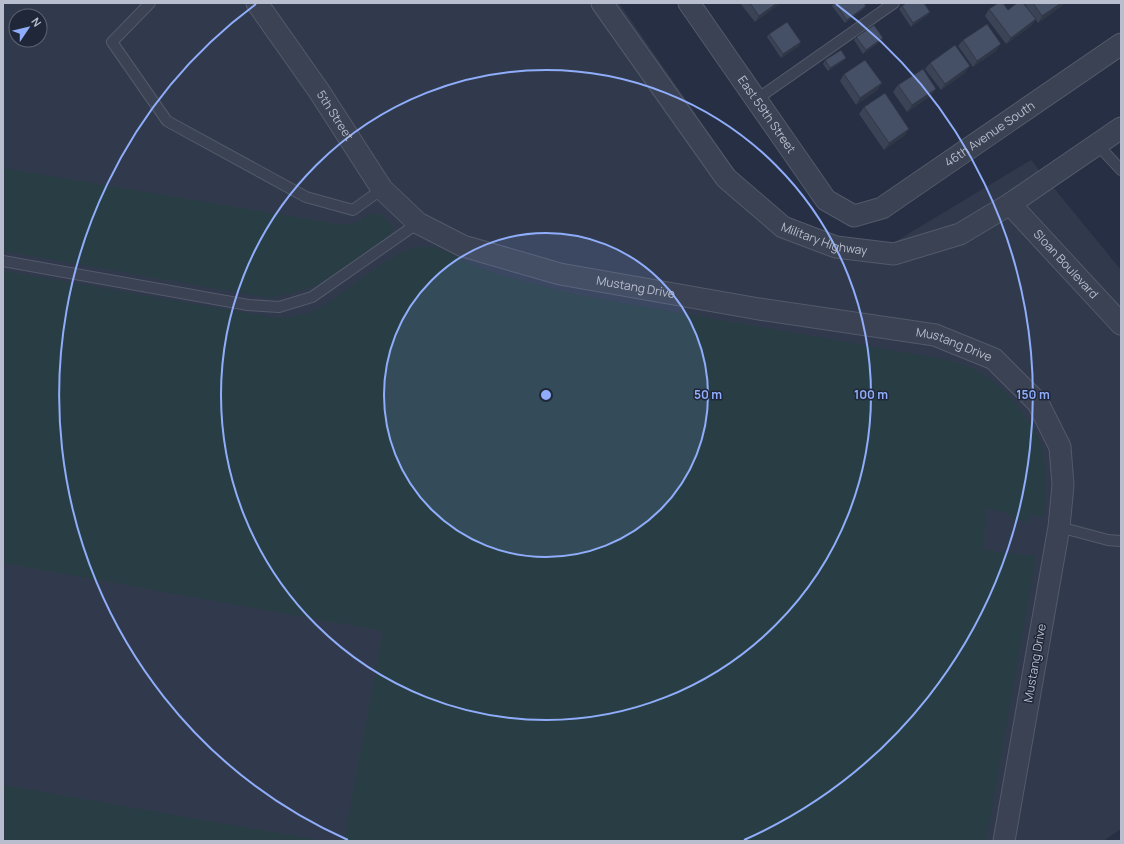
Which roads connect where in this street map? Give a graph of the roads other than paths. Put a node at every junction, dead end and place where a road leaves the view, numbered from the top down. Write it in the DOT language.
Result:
graph roads {
  1 [pos="150,3"];
  2 [pos="256,3"];
  3 [pos="602,3"];
  4 [pos="689,3"];
  5 [pos="894,3"];
  6 [pos="1121,44"];
  7 [pos="757,99"];
  8 [pos="1121,128"];
  9 [pos="1097,144"];
  10 [pos="1121,170"];
  11 [pos="382,189"];
  12 [pos="1010,204"];
  13 [pos="854,216"];
  14 [pos="418,223"];
  15 [pos="3,261"];
  16 [pos="1121,324"];
  17 [pos="1059,526"];
  18 [pos="1121,542"];
  19 [pos="1004,841"];
  1 -- 11 [label="lane"];
  2 -- 11 [label="street, 5th Street"];
  3 -- 12 [label="street, Military Highway"];
  4 -- 7 [label="street, East 59th Street"];
  5 -- 7 [label="lane"];
  6 -- 13 [label="street, 46th Avenue South"];
  7 -- 13 [label="street, East 59th Street"];
  8 -- 9 [label="street, Military Highway"];
  9 -- 10 [label="lane"];
  9 -- 12 [label="street, Military Highway"];
  11 -- 14 [label="street, 5th Street"];
  12 -- 16 [label="street, Sloan Boulevard"];
  14 -- 15 [label="lane"];
  14 -- 17 [label="street, Mustang Drive"];
  17 -- 18 [label="lane"];
  17 -- 19 [label="street, Mustang Drive"];
}
